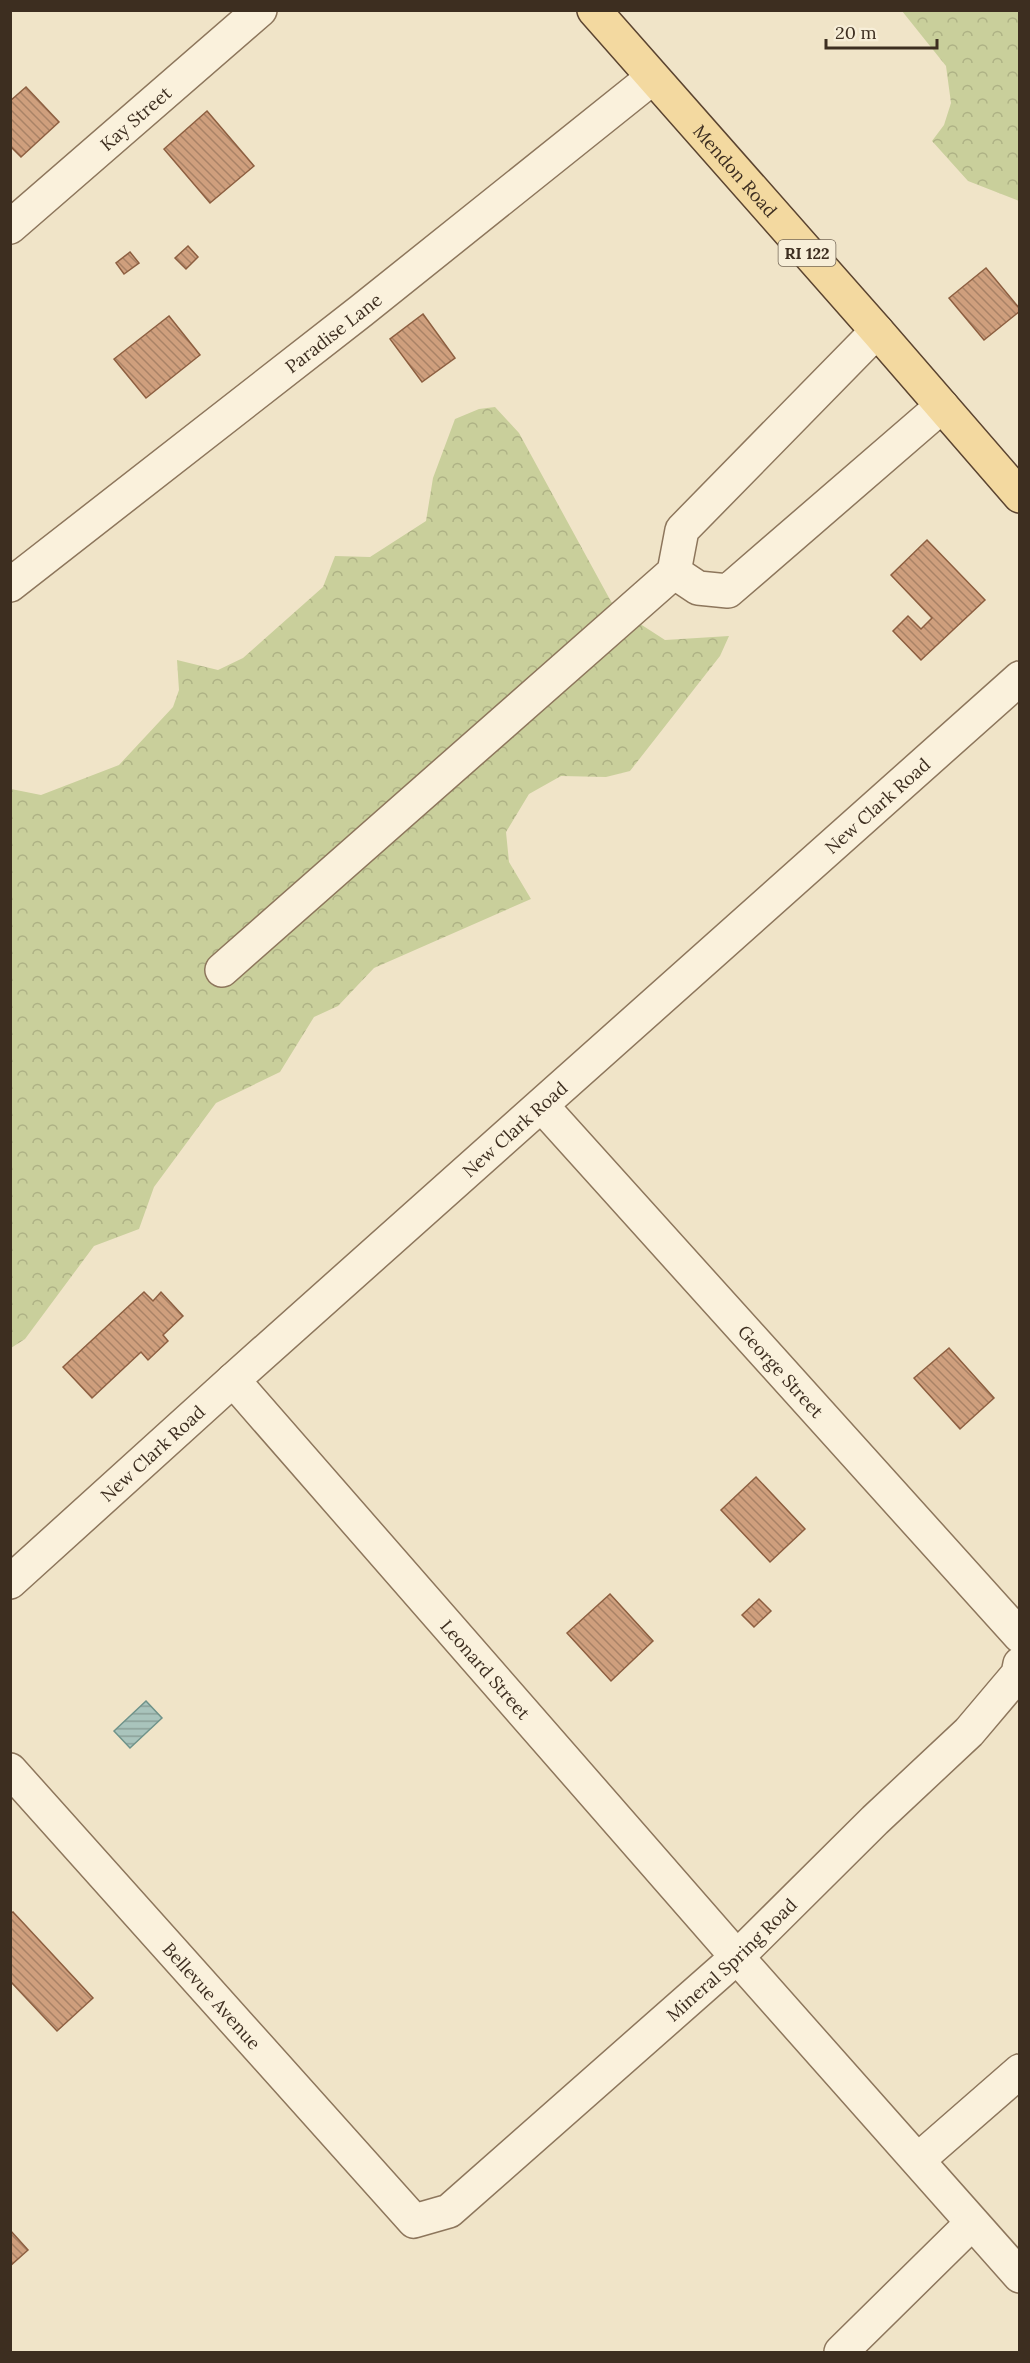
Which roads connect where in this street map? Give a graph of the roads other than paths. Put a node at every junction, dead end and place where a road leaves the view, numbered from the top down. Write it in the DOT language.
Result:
graph roads {
  1 [pos="260,10"];
  2 [pos="594,10"];
  3 [pos="652,78"];
  4 [pos="14,216"];
  5 [pos="877,331"];
  6 [pos="942,406"];
  7 [pos="1020,496"];
  8 [pos="674,572"];
  9 [pos="10,585"];
  10 [pos="1020,678"];
  11 [pos="222,970"];
  12 [pos="542,1106"];
  13 [pos="233,1380"];
  14 [pos="10,1582"];
  15 [pos="1020,1636"];
  16 [pos="1020,1664"];
  17 [pos="10,1770"];
  18 [pos="737,1957"];
  19 [pos="1020,2071"];
  20 [pos="918,2160"];
  21 [pos="414,2221"];
  22 [pos="971,2224"];
  23 [pos="1020,2276"];
  24 [pos="841,2352"];
  1 -- 4 [label="street, Kay Street"];
  2 -- 3 [label="main road, Mendon Road / RI 122"];
  3 -- 5 [label="main road, Mendon Road / RI 122"];
  3 -- 9 [label="street, Paradise Lane"];
  5 -- 6 [label="main road, Mendon Road / RI 122"];
  5 -- 8 [label="street"];
  6 -- 7 [label="main road, Mendon Road / RI 122"];
  6 -- 8 [label="street"];
  8 -- 11 [label="street"];
  10 -- 12 [label="street, New Clark Road"];
  12 -- 13 [label="street, New Clark Road"];
  12 -- 15 [label="street, George Street"];
  13 -- 14 [label="street, New Clark Road"];
  13 -- 18 [label="street, Leonard Street"];
  16 -- 18 [label="street, Mineral Spring Road"];
  17 -- 21 [label="street, Bellevue Avenue"];
  18 -- 20 [label="street, Leonard Street"];
  18 -- 21 [label="street, Mineral Spring Road"];
  19 -- 20 [label="street"];
  20 -- 22 [label="street, Leonard Street"];
  22 -- 23 [label="street, Leonard Street"];
  22 -- 24 [label="street"];
}
